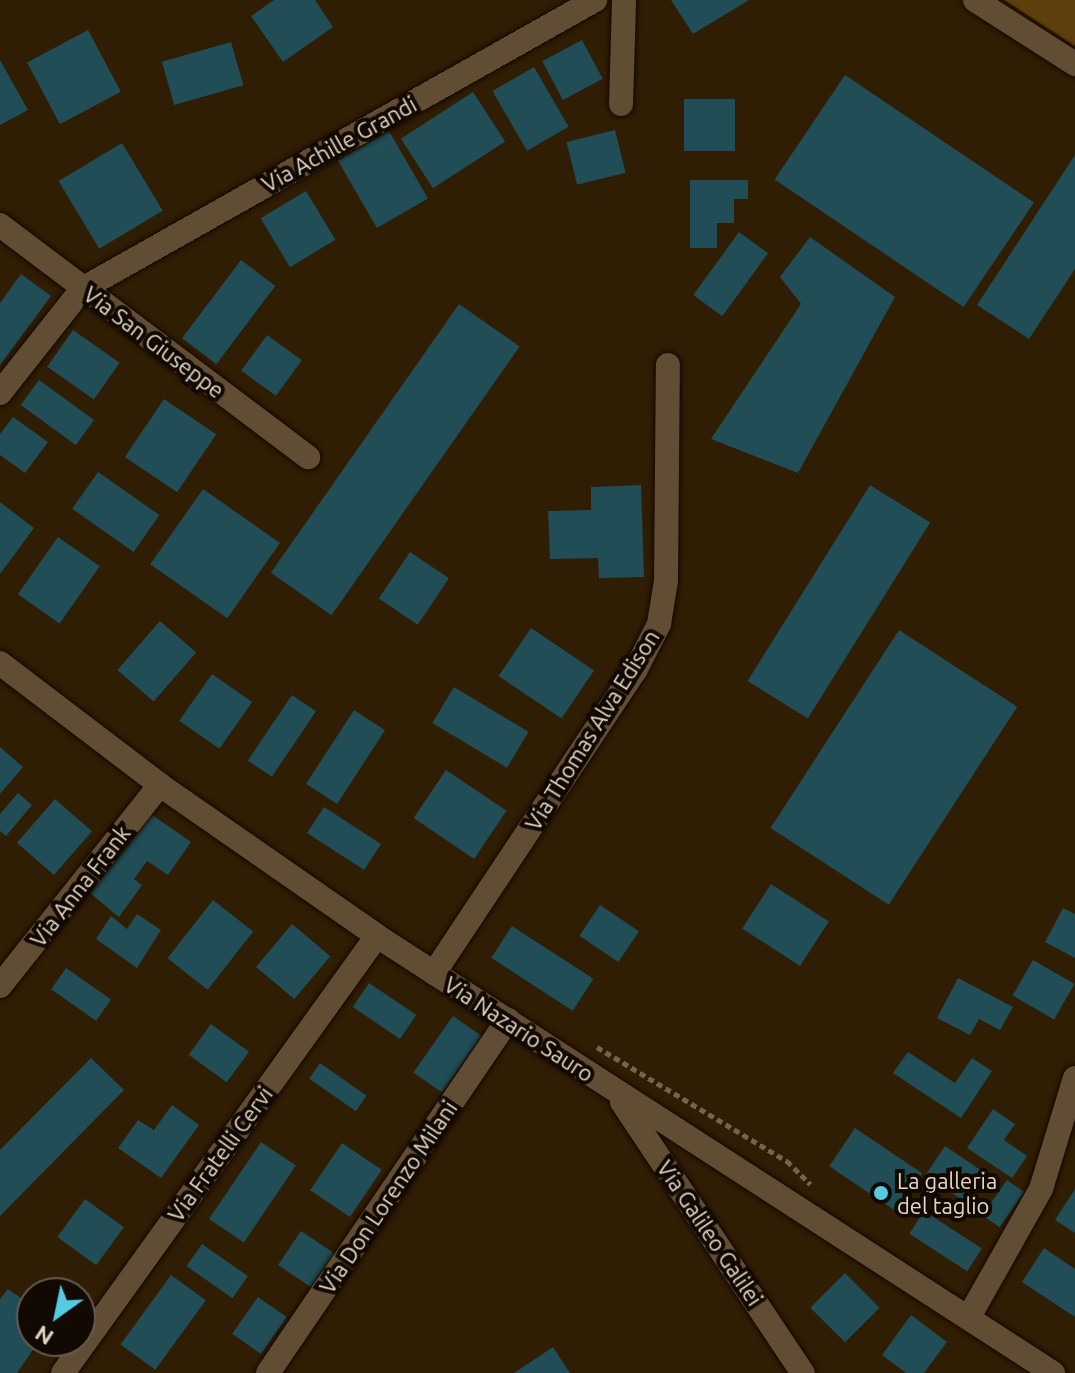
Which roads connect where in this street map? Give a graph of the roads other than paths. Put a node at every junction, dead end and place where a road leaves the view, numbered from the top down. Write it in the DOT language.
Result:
graph roads {
  1 [pos="595,0"];
  2 [pos="624,0"];
  3 [pos="975,0"];
  4 [pos="1075,64"];
  5 [pos="621,104"];
  6 [pos="0,225"];
  7 [pos="82,289"];
  8 [pos="668,365"];
  9 [pos="0,393"];
  10 [pos="308,457"];
  11 [pos="0,663"];
  12 [pos="160,785"];
  13 [pos="377,936"];
  14 [pos="434,973"];
  15 [pos="0,986"];
  16 [pos="508,1020"];
  17 [pos="1075,1078"];
  18 [pos="616,1093"];
  19 [pos="970,1315"];
  20 [pos="63,1373"];
  21 [pos="268,1373"];
  22 [pos="803,1373"];
  23 [pos="1053,1373"];
  1 -- 7 [label="street, Via Achille Grandi"];
  2 -- 5 [label="street"];
  3 -- 4 [label="street"];
  6 -- 7 [label="street, Via San Giuseppe"];
  7 -- 9 [label="street"];
  7 -- 10 [label="street, Via San Giuseppe"];
  8 -- 14 [label="street, Via Thomas Alva Edison"];
  11 -- 12 [label="street, Via Nazario Sauro"];
  12 -- 13 [label="street, Via Nazario Sauro"];
  12 -- 15 [label="street, Via Anna Frank"];
  13 -- 14 [label="street, Via Nazario Sauro"];
  13 -- 20 [label="street, Via Fratelli Cervi"];
  14 -- 16 [label="street, Via Nazario Sauro"];
  16 -- 18 [label="street, Via Nazario Sauro"];
  16 -- 21 [label="street, Via Don Lorenzo Milani"];
  17 -- 19 [label="street"];
  18 -- 19 [label="street, Via Nazario Sauro"];
  18 -- 22 [label="street, Via Galileo Galilei"];
  19 -- 23 [label="street, Via Nazario Sauro"];
}
